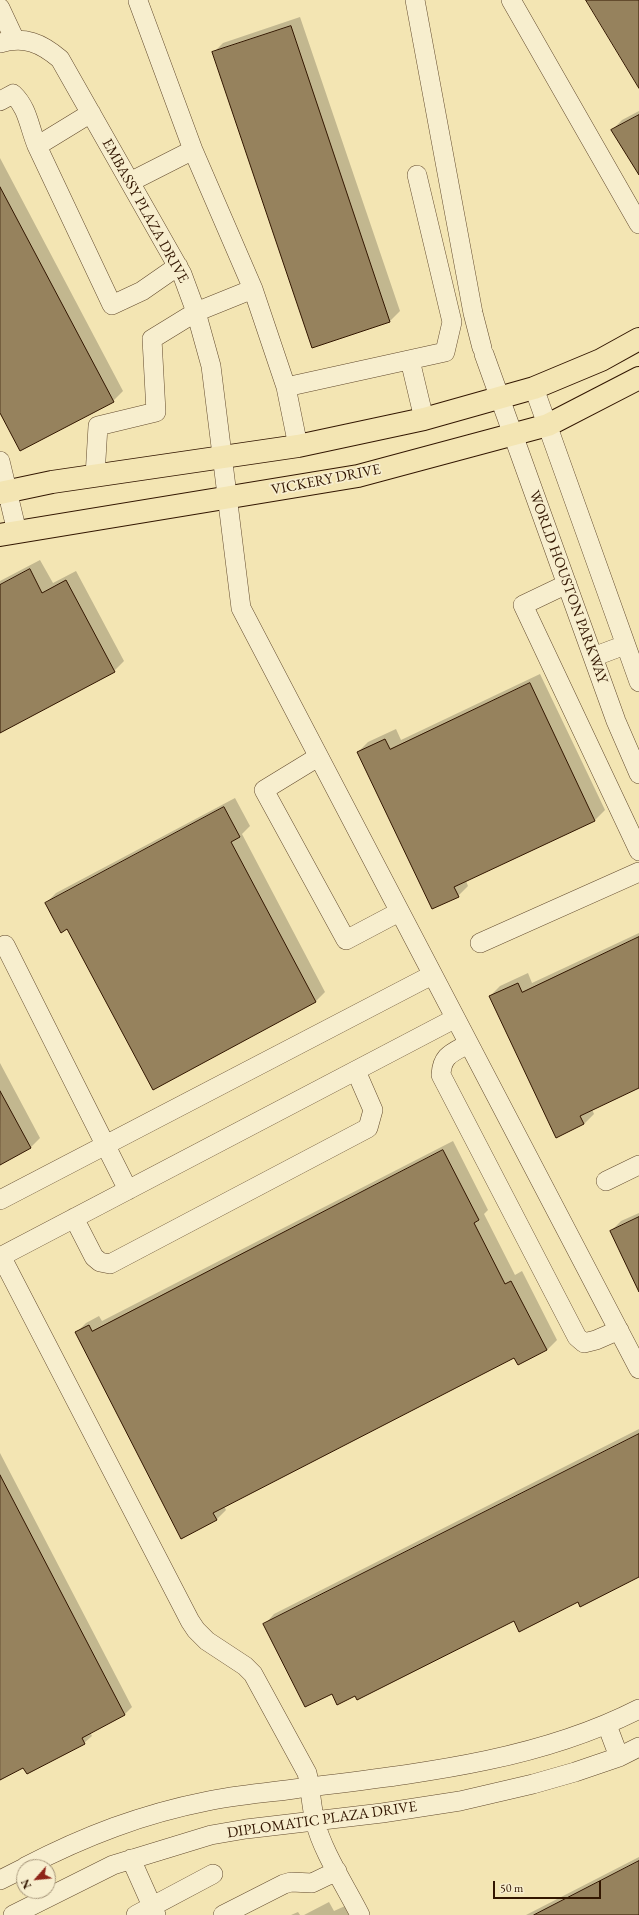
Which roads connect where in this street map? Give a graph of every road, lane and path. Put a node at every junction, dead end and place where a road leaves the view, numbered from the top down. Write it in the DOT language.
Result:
graph roads {
  1 [pos="415,0"];
  2 [pos="511,0"];
  3 [pos="138,1"];
  4 [pos="0,8"];
  5 [pos="7,42"];
  6 [pos="0,101"];
  7 [pos="91,113"];
  8 [pos="37,146"];
  9 [pos="194,150"];
  10 [pos="417,175"];
  11 [pos="130,182"];
  12 [pos="639,224"];
  13 [pos="178,266"];
  14 [pos="253,288"];
  15 [pos="196,312"];
  16 [pos="639,339"];
  17 [pos="410,360"];
  18 [pos="639,378"];
  19 [pos="286,387"];
  20 [pos="534,388"];
  21 [pos="501,398"];
  22 [pos="424,419"];
  23 [pos="548,425"];
  24 [pos="514,435"];
  25 [pos="298,446"];
  26 [pos="223,458"];
  27 [pos="0,461"];
  28 [pos="95,476"];
  29 [pos="3,493"];
  30 [pos="227,497"];
  31 [pos="8,534"];
  32 [pos="567,584"];
  33 [pos="625,645"];
  34 [pos="593,657"];
  35 [pos="639,682"];
  36 [pos="318,757"];
  37 [pos="639,774"];
  38 [pos="639,851"];
  39 [pos="639,872"];
  40 [pos="399,912"];
  41 [pos="480,943"];
  42 [pos="5,945"];
  43 [pos="432,975"];
  44 [pos="454,1019"];
  45 [pos="468,1044"];
  46 [pos="356,1072"];
  47 [pos="104,1146"];
  48 [pos="639,1165"];
  49 [pos="606,1181"];
  50 [pos="128,1190"];
  51 [pos="0,1200"];
  52 [pos="74,1218"];
  53 [pos="1,1256"];
  54 [pos="619,1330"];
  55 [pos="639,1369"];
  56 [pos="639,1708"];
  57 [pos="607,1725"];
  58 [pos="639,1747"];
  59 [pos="619,1757"];
  60 [pos="311,1787"];
  61 [pos="315,1821"];
  62 [pos="40,1859"];
  63 [pos="131,1859"];
  64 [pos="16,1871"];
  65 [pos="337,1871"];
  66 [pos="213,1874"];
  67 [pos="0,1880"];
  68 [pos="148,1912"];
  69 [pos="13,1915"];
  70 [pos="224,1915"];
  71 [pos="360,1915"];
  1 -- 21 [label="street, WORLD HOUSTON PARKWAY"];
  2 -- 12 [label="street"];
  3 -- 9 [label="street"];
  4 -- 5 [label="street"];
  5 -- 7 [label="street, EMBASSY PLAZA DRIVE"];
  6 -- 8 [label="street"];
  7 -- 8 [label="street"];
  7 -- 11 [label="street, EMBASSY PLAZA DRIVE"];
  8 -- 13 [label="street"];
  9 -- 11 [label="street"];
  9 -- 14 [label="street"];
  10 -- 17 [label="street"];
  11 -- 13 [label="street, EMBASSY PLAZA DRIVE"];
  13 -- 15 [label="street, EMBASSY PLAZA DRIVE"];
  14 -- 15 [label="street"];
  14 -- 19 [label="street"];
  15 -- 26 [label="street, EMBASSY PLAZA DRIVE"];
  15 -- 28 [label="street"];
  16 -- 20 [label="main road"];
  17 -- 19 [label="street"];
  17 -- 22 [label="street"];
  18 -- 23 [label="main road, VICKERY DRIVE"];
  19 -- 25 [label="street"];
  20 -- 21 [label="main road"];
  20 -- 23 [label="street"];
  21 -- 22 [label="main road"];
  21 -- 24 [label="street, WORLD HOUSTON PARKWAY"];
  22 -- 25 [label="main road"];
  23 -- 24 [label="main road, VICKERY DRIVE"];
  23 -- 33 [label="street"];
  24 -- 30 [label="main road, VICKERY DRIVE"];
  24 -- 32 [label="street, WORLD HOUSTON PARKWAY"];
  25 -- 26 [label="main road"];
  26 -- 28 [label="main road"];
  26 -- 30 [label="street, EMBASSY PLAZA DRIVE"];
  27 -- 29 [label="street"];
  28 -- 29 [label="main road"];
  29 -- 31 [label="street"];
  30 -- 31 [label="main road, VICKERY DRIVE"];
  30 -- 36 [label="street, EMBASSY PLAZA DRIVE"];
  32 -- 34 [label="street, WORLD HOUSTON PARKWAY"];
  32 -- 38 [label="street"];
  33 -- 34 [label="street"];
  33 -- 35 [label="street"];
  34 -- 37 [label="street, WORLD HOUSTON PARKWAY"];
  36 -- 40 [label="street"];
  36 -- 40 [label="street"];
  39 -- 41 [label="street"];
  40 -- 43 [label="street"];
  42 -- 47 [label="street"];
  43 -- 44 [label="street"];
  43 -- 47 [label="street"];
  44 -- 45 [label="street"];
  44 -- 46 [label="street"];
  45 -- 54 [label="street"];
  45 -- 54 [label="street"];
  46 -- 50 [label="street"];
  46 -- 52 [label="street"];
  47 -- 50 [label="street"];
  47 -- 51 [label="street"];
  48 -- 49 [label="street"];
  50 -- 52 [label="street"];
  52 -- 53 [label="street"];
  53 -- 60 [label="street"];
  54 -- 55 [label="street"];
  56 -- 57 [label="street"];
  57 -- 59 [label="street"];
  57 -- 60 [label="street"];
  58 -- 59 [label="street, DIPLOMATIC PLAZA DRIVE"];
  59 -- 61 [label="street, DIPLOMATIC PLAZA DRIVE"];
  60 -- 61 [label="street"];
  60 -- 62 [label="street"];
  61 -- 63 [label="street, DIPLOMATIC PLAZA DRIVE"];
  61 -- 65 [label="street"];
  63 -- 68 [label="street"];
  63 -- 69 [label="street, DIPLOMATIC PLAZA DRIVE"];
  64 -- 67 [label="street"];
  65 -- 70 [label="street"];
  65 -- 71 [label="street"];
  66 -- 68 [label="street"];
}
